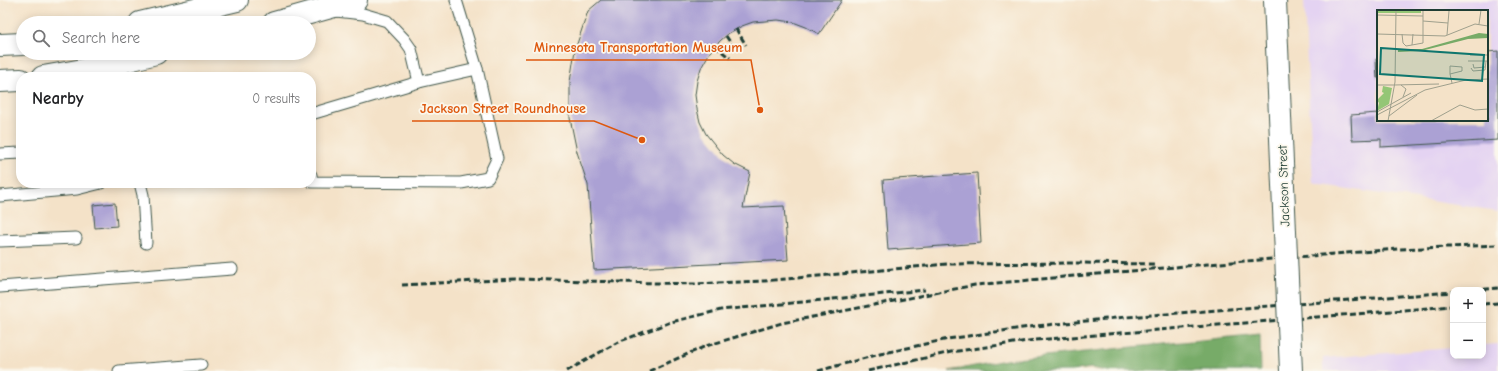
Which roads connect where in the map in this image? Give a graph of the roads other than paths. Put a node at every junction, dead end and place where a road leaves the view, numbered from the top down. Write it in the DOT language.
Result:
graph roads {
  1 [pos="237,0"];
  2 [pos="356,0"];
  3 [pos="456,0"];
  4 [pos="1275,0"];
  5 [pos="323,10"];
  6 [pos="170,16"];
  7 [pos="300,16"];
  8 [pos="0,44"];
  9 [pos="16,44"];
  10 [pos="129,60"];
  11 [pos="477,69"];
  12 [pos="72,72"];
  13 [pos="16,80"];
  14 [pos="0,81"];
  15 [pos="419,82"];
  16 [pos="316,113"];
  17 [pos="16,152"];
  18 [pos="0,154"];
  19 [pos="316,182"];
  20 [pos="81,188"];
  21 [pos="141,188"];
  22 [pos="0,196"];
  23 [pos="76,238"];
  24 [pos="0,241"];
  25 [pos="146,242"];
  26 [pos="232,269"];
  27 [pos="0,287"];
  28 [pos="201,365"];
  29 [pos="119,371"];
  30 [pos="1291,371"];
  1 -- 6 [label="street"];
  2 -- 5 [label="street"];
  3 -- 11 [label="lane"];
  4 -- 30 [label="street, Jackson Street, bridge"];
  5 -- 7 [label="street"];
  5 -- 15 [label="lane"];
  8 -- 9 [label="street"];
  10 -- 12 [label="street"];
  11 -- 15 [label="lane"];
  11 -- 19 [label="lane"];
  13 -- 14 [label="street"];
  15 -- 16 [label="lane"];
  17 -- 18 [label="lane"];
  20 -- 22 [label="lane"];
  21 -- 25 [label="lane"];
  23 -- 24 [label="lane"];
  26 -- 27 [label="lane"];
  28 -- 29 [label="lane"];
}
